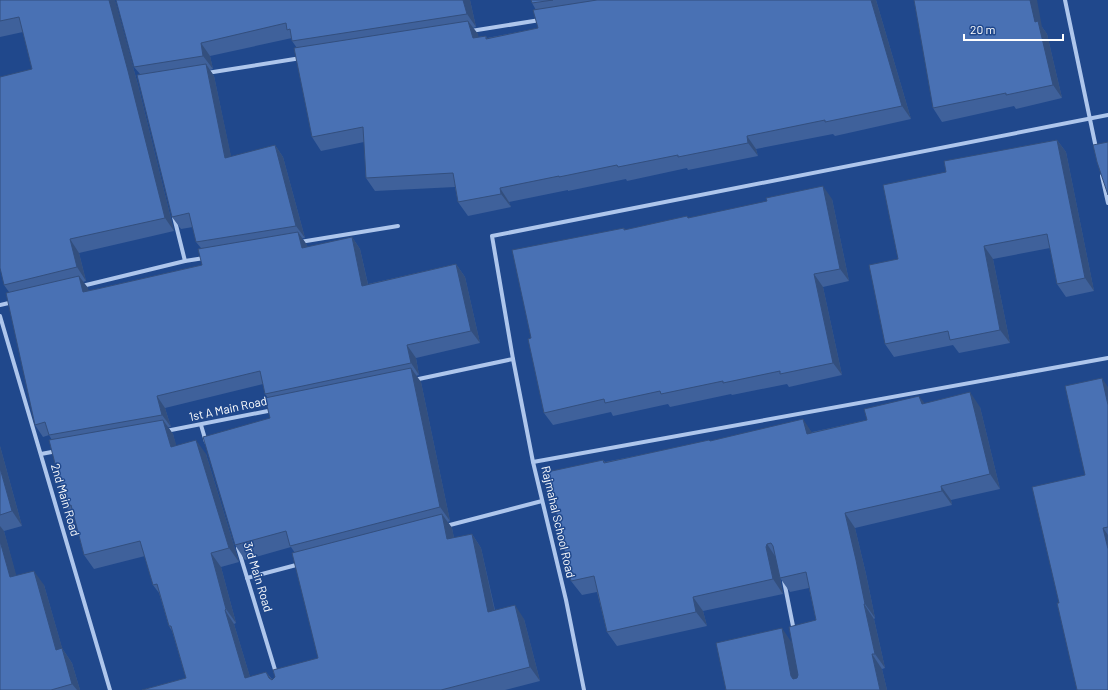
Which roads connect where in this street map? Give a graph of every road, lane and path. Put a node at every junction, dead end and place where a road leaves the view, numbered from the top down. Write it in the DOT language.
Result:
graph roads {
  1 [pos="1065,0"];
  2 [pos="543,20"];
  3 [pos="464,32"];
  4 [pos="306,57"];
  5 [pos="204,74"];
  6 [pos="1108,115"];
  7 [pos="1090,118"];
  8 [pos="1098,157"];
  9 [pos="1101,172"];
  10 [pos="1108,203"];
  11 [pos="174,215"];
  12 [pos="398,226"];
  13 [pos="296,243"];
  14 [pos="209,257"];
  15 [pos="185,261"];
  16 [pos="77,287"];
  17 [pos="15,301"];
  18 [pos="0,305"];
  19 [pos="0,316"];
  20 [pos="1108,358"];
  21 [pos="513,359"];
  22 [pos="411,381"];
  23 [pos="279,408"];
  24 [pos="201,425"];
  25 [pos="163,432"];
  26 [pos="207,447"];
  27 [pos="64,450"];
  28 [pos="41,454"];
  29 [pos="533,462"];
  30 [pos="542,501"];
  31 [pos="444,527"];
  32 [pos="236,542"];
  33 [pos="308,562"];
  34 [pos="783,576"];
  35 [pos="248,578"];
  36 [pos="795,637"];
  37 [pos="277,675"];
  38 [pos="110,690"];
  39 [pos="584,690"];
  1 -- 7 [label="street"];
  2 -- 3 [label="street"];
  4 -- 5 [label="street"];
  6 -- 7 [label="street"];
  7 -- 8 [label="street"];
  7 -- 21 [label="street, Rajmahal School Road"];
  9 -- 10 [label="street"];
  11 -- 15 [label="street"];
  12 -- 13 [label="street"];
  14 -- 15 [label="street"];
  15 -- 16 [label="street"];
  17 -- 18 [label="street"];
  19 -- 28 [label="street, 2nd Main Road"];
  20 -- 29 [label="street"];
  21 -- 22 [label="street"];
  21 -- 29 [label="street, Rajmahal School Road"];
  23 -- 24 [label="street, 1st A Main Road"];
  24 -- 25 [label="street, 1st A Main Road"];
  24 -- 26 [label="street"];
  27 -- 28 [label="street"];
  28 -- 38 [label="street, 2nd Main Road"];
  29 -- 30 [label="street, Rajmahal School Road"];
  30 -- 31 [label="street"];
  30 -- 39 [label="street, Rajmahal School Road"];
  32 -- 35 [label="street, 3rd Main Road"];
  33 -- 35 [label="street"];
  34 -- 36 [label="street"];
  35 -- 37 [label="street, 3rd Main Road"];
}
